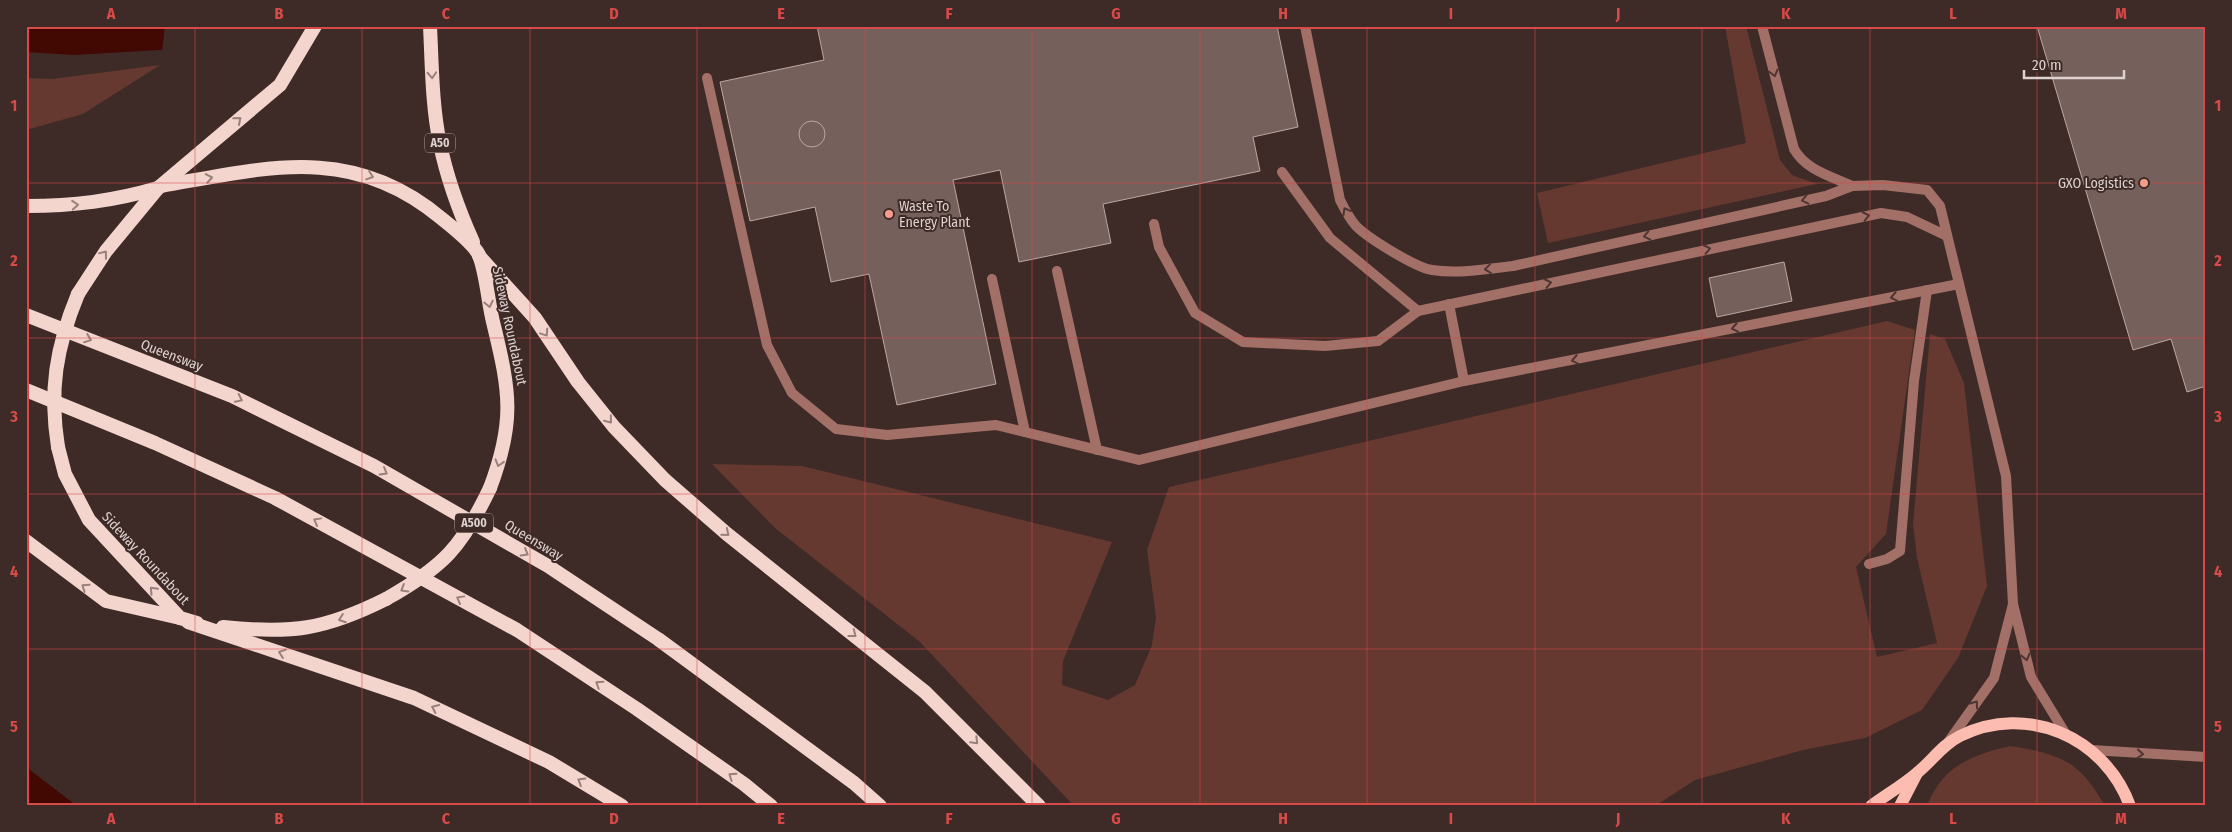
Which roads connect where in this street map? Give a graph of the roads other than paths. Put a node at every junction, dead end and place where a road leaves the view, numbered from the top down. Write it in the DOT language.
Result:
graph roads {
  1 [pos="430,26"];
  2 [pos="1305,26"];
  3 [pos="1762,26"];
  4 [pos="312,32"];
  5 [pos="707,78"];
  6 [pos="1282,172"];
  7 [pos="1852,186"];
  8 [pos="160,187"];
  9 [pos="26,206"];
  10 [pos="1154,224"];
  11 [pos="1947,236"];
  12 [pos="478,255"];
  13 [pos="1057,271"];
  14 [pos="992,279"];
  15 [pos="1959,284"];
  16 [pos="1927,290"];
  17 [pos="1449,304"];
  18 [pos="1418,310"];
  19 [pos="26,315"];
  20 [pos="1464,381"];
  21 [pos="26,390"];
  22 [pos="1025,432"];
  23 [pos="1097,450"];
  24 [pos="26,541"];
  25 [pos="1869,564"];
  26 [pos="2013,604"];
  27 [pos="184,620"];
  28 [pos="2067,736"];
  29 [pos="1947,744"];
  30 [pos="2092,750"];
  31 [pos="2206,757"];
  32 [pos="1917,773"];
  33 [pos="622,806"];
  34 [pos="771,806"];
  35 [pos="880,806"];
  36 [pos="1039,806"];
  37 [pos="1870,806"];
  38 [pos="1900,806"];
  39 [pos="2130,806"];
  1 -- 12 [label="highway, A50, one-way"];
  7 -- 2 [label="street, one-way"];
  3 -- 7 [label="street, one-way"];
  8 -- 4 [label="highway, one-way"];
  5 -- 22 [label="street"];
  6 -- 18 [label="street"];
  7 -- 11 [label="street"];
  9 -- 8 [label="highway, one-way"];
  8 -- 12 [label="highway, Sideway Roundabout, one-way"];
  27 -- 8 [label="highway, Sideway Roundabout, one-way, bridge"];
  10 -- 18 [label="street"];
  11 -- 15 [label="street"];
  17 -- 11 [label="street, one-way"];
  12 -- 27 [label="highway, Sideway Roundabout, one-way, bridge"];
  12 -- 36 [label="highway, one-way"];
  13 -- 23 [label="street"];
  14 -- 22 [label="street"];
  15 -- 16 [label="street"];
  15 -- 26 [label="street"];
  16 -- 20 [label="street, one-way"];
  16 -- 25 [label="street"];
  17 -- 18 [label="street"];
  17 -- 20 [label="street"];
  19 -- 35 [label="highway, Queensway / A500, one-way"];
  20 -- 23 [label="street"];
  34 -- 21 [label="highway, one-way"];
  22 -- 23 [label="street"];
  27 -- 24 [label="highway, one-way"];
  26 -- 28 [label="street, one-way"];
  29 -- 26 [label="street, one-way"];
  33 -- 27 [label="highway, one-way"];
  28 -- 29 [label="main road"];
  28 -- 30 [label="main road"];
  29 -- 32 [label="main road"];
  30 -- 31 [label="street, one-way"];
  30 -- 39 [label="main road"];
  32 -- 37 [label="main road"];
  32 -- 38 [label="main road"];
}
